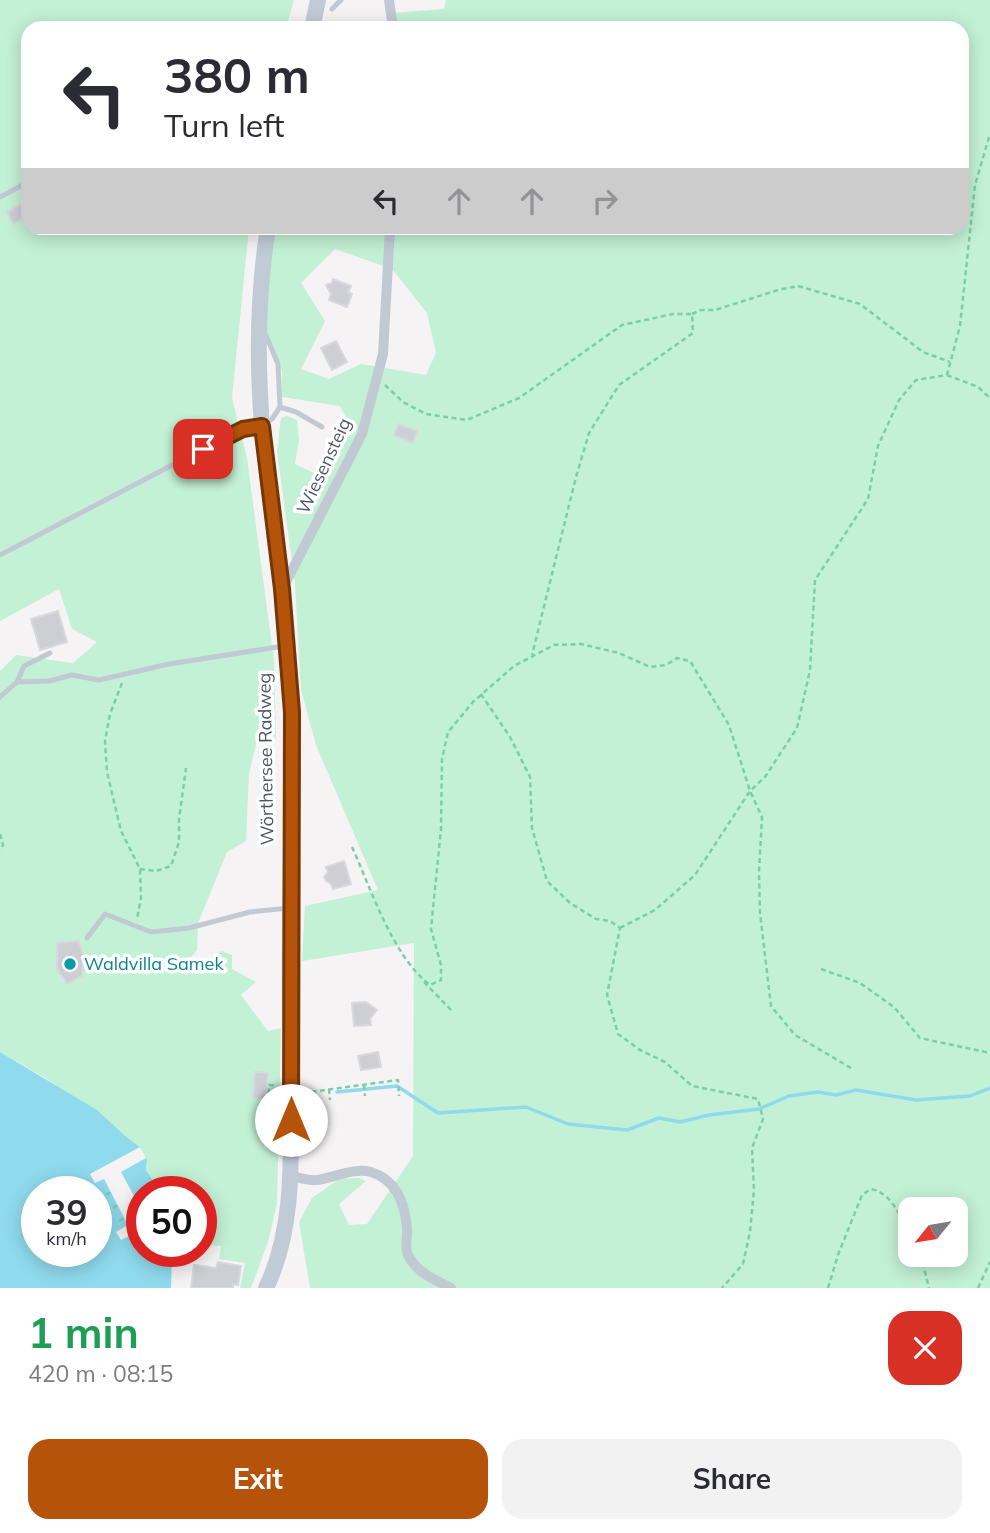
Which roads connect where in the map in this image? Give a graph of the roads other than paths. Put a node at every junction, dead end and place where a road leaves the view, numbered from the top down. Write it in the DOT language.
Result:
graph roads {
  1 [pos="318,0"];
  2 [pos="341,0"];
  3 [pos="389,0"];
  4 [pos="332,9"];
  5 [pos="314,21"];
  6 [pos="392,21"];
  7 [pos="21,186"];
  8 [pos="0,197"];
  9 [pos="267,235"];
  10 [pos="390,235"];
  11 [pos="260,322"];
  12 [pos="280,407"];
  13 [pos="262,426"];
  14 [pos="322,427"];
  15 [pos="0,555"];
  16 [pos="282,589"];
  17 [pos="287,645"];
  18 [pos="50,653"];
  19 [pos="17,682"];
  20 [pos="0,697"];
  21 [pos="290,908"];
  22 [pos="87,938"];
  23 [pos="290,1176"];
  24 [pos="266,1288"];
  25 [pos="451,1288"];
  1 -- 5 [label="main road"];
  2 -- 4 [label="lane"];
  3 -- 6 [label="street"];
  7 -- 8 [label="lane"];
  9 -- 11 [label="main road"];
  10 -- 16 [label="street, Wiesensteig"];
  11 -- 12 [label="lane"];
  11 -- 13 [label="main road"];
  12 -- 13 [label="lane"];
  12 -- 14 [label="lane"];
  13 -- 15 [label="lane"];
  13 -- 16 [label="main road"];
  16 -- 17 [label="main road"];
  17 -- 19 [label="lane"];
  17 -- 21 [label="main road"];
  18 -- 19 [label="lane"];
  19 -- 20 [label="lane"];
  21 -- 22 [label="lane"];
  21 -- 23 [label="main road"];
  23 -- 24 [label="main road"];
  23 -- 25 [label="street"];
}
